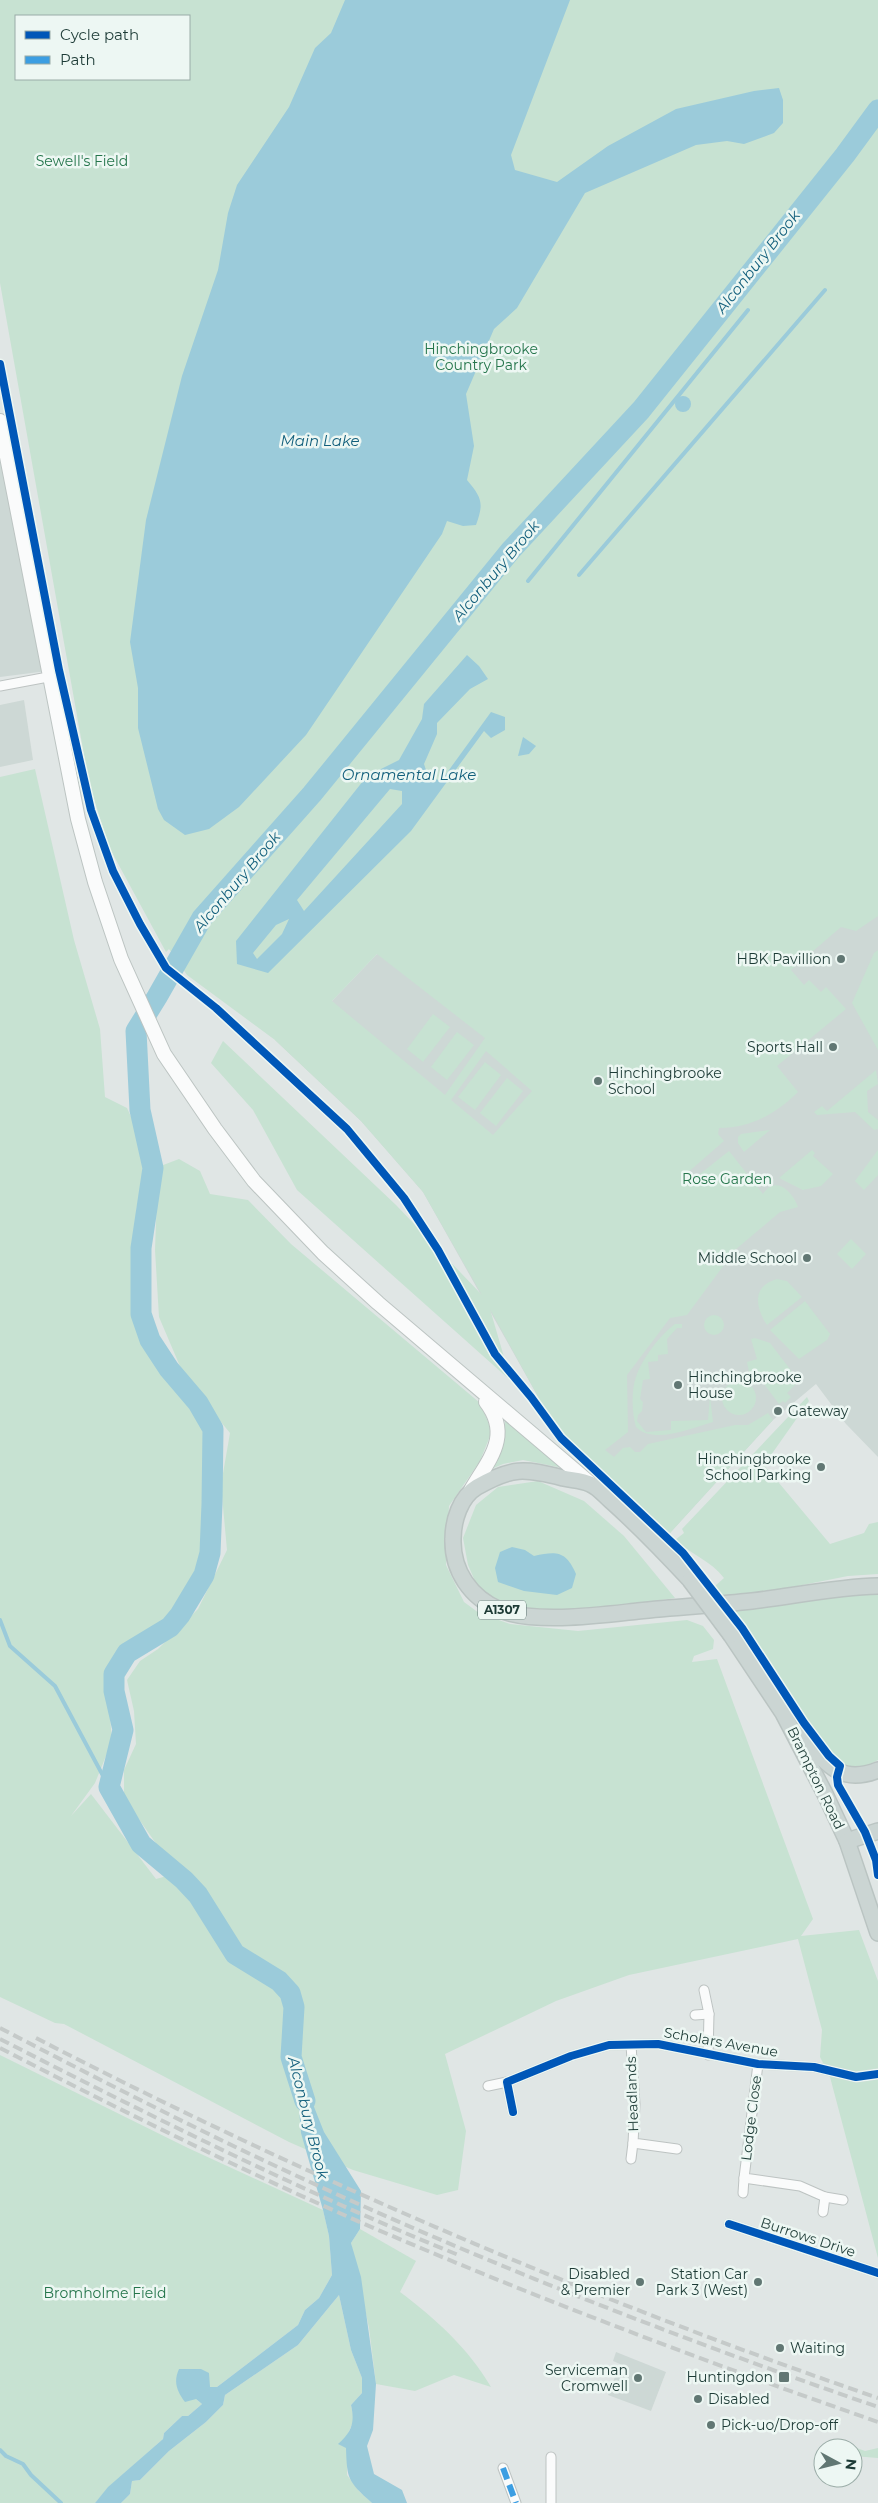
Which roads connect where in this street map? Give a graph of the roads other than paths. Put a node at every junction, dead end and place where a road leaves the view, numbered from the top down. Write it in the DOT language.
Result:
graph roads {
  1 [pos="0,421"];
  2 [pos="48,677"];
  3 [pos="0,686"];
  4 [pos="474,1387"];
  5 [pos="591,1484"];
  6 [pos="471,1490"];
  7 [pos="878,1586"];
  8 [pos="783,1713"];
  9 [pos="878,1770"];
  10 [pos="878,1831"];
  11 [pos="847,1841"];
  12 [pos="878,1932"];
  13 [pos="704,1990"];
  14 [pos="710,2014"];
  15 [pos="695,2015"];
  16 [pos="630,2045"];
  17 [pos="708,2055"];
  18 [pos="758,2064"];
  19 [pos="878,2074"];
  20 [pos="507,2082"];
  21 [pos="488,2086"];
  22 [pos="513,2112"];
  23 [pos="633,2143"];
  24 [pos="677,2148"];
  25 [pos="631,2159"];
  26 [pos="744,2178"];
  27 [pos="743,2193"];
  28 [pos="825,2197"];
  29 [pos="843,2200"];
  30 [pos="823,2212"];
  31 [pos="730,2224"];
  32 [pos="878,2273"];
  33 [pos="551,2457"];
  34 [pos="503,2468"];
  35 [pos="516,2503"];
  36 [pos="551,2503"];
  1 -- 2 [label="main road"];
  2 -- 3 [label="street"];
  2 -- 4 [label="main road"];
  4 -- 5 [label="main road"];
  4 -- 6 [label="main road"];
  5 -- 6 [label="main road"];
  5 -- 8 [label="main road, Brampton Road, bridge"];
  6 -- 7 [label="main road, A1307"];
  8 -- 9 [label="main road"];
  8 -- 11 [label="main road, Brampton Road"];
  10 -- 11 [label="main road"];
  11 -- 12 [label="main road, Brampton Road"];
  13 -- 14 [label="street, Scholars Avenue"];
  14 -- 15 [label="street"];
  14 -- 17 [label="street, Scholars Avenue"];
  16 -- 17 [label="street, Scholars Avenue"];
  16 -- 20 [label="street, Scholars Avenue"];
  16 -- 23 [label="street, Headlands"];
  17 -- 18 [label="street, Scholars Avenue"];
  18 -- 19 [label="street, Scholars Avenue"];
  18 -- 26 [label="street, Lodge Close"];
  20 -- 21 [label="street, Scholars Avenue"];
  20 -- 22 [label="street"];
  23 -- 24 [label="street, Headlands"];
  23 -- 25 [label="street, Headlands"];
  26 -- 27 [label="street"];
  26 -- 28 [label="street, Lodge Close"];
  28 -- 29 [label="street, Lodge Close"];
  28 -- 30 [label="street"];
  31 -- 32 [label="street, Burrows Drive"];
  33 -- 36 [label="street"];
  34 -- 35 [label="street"];
}
